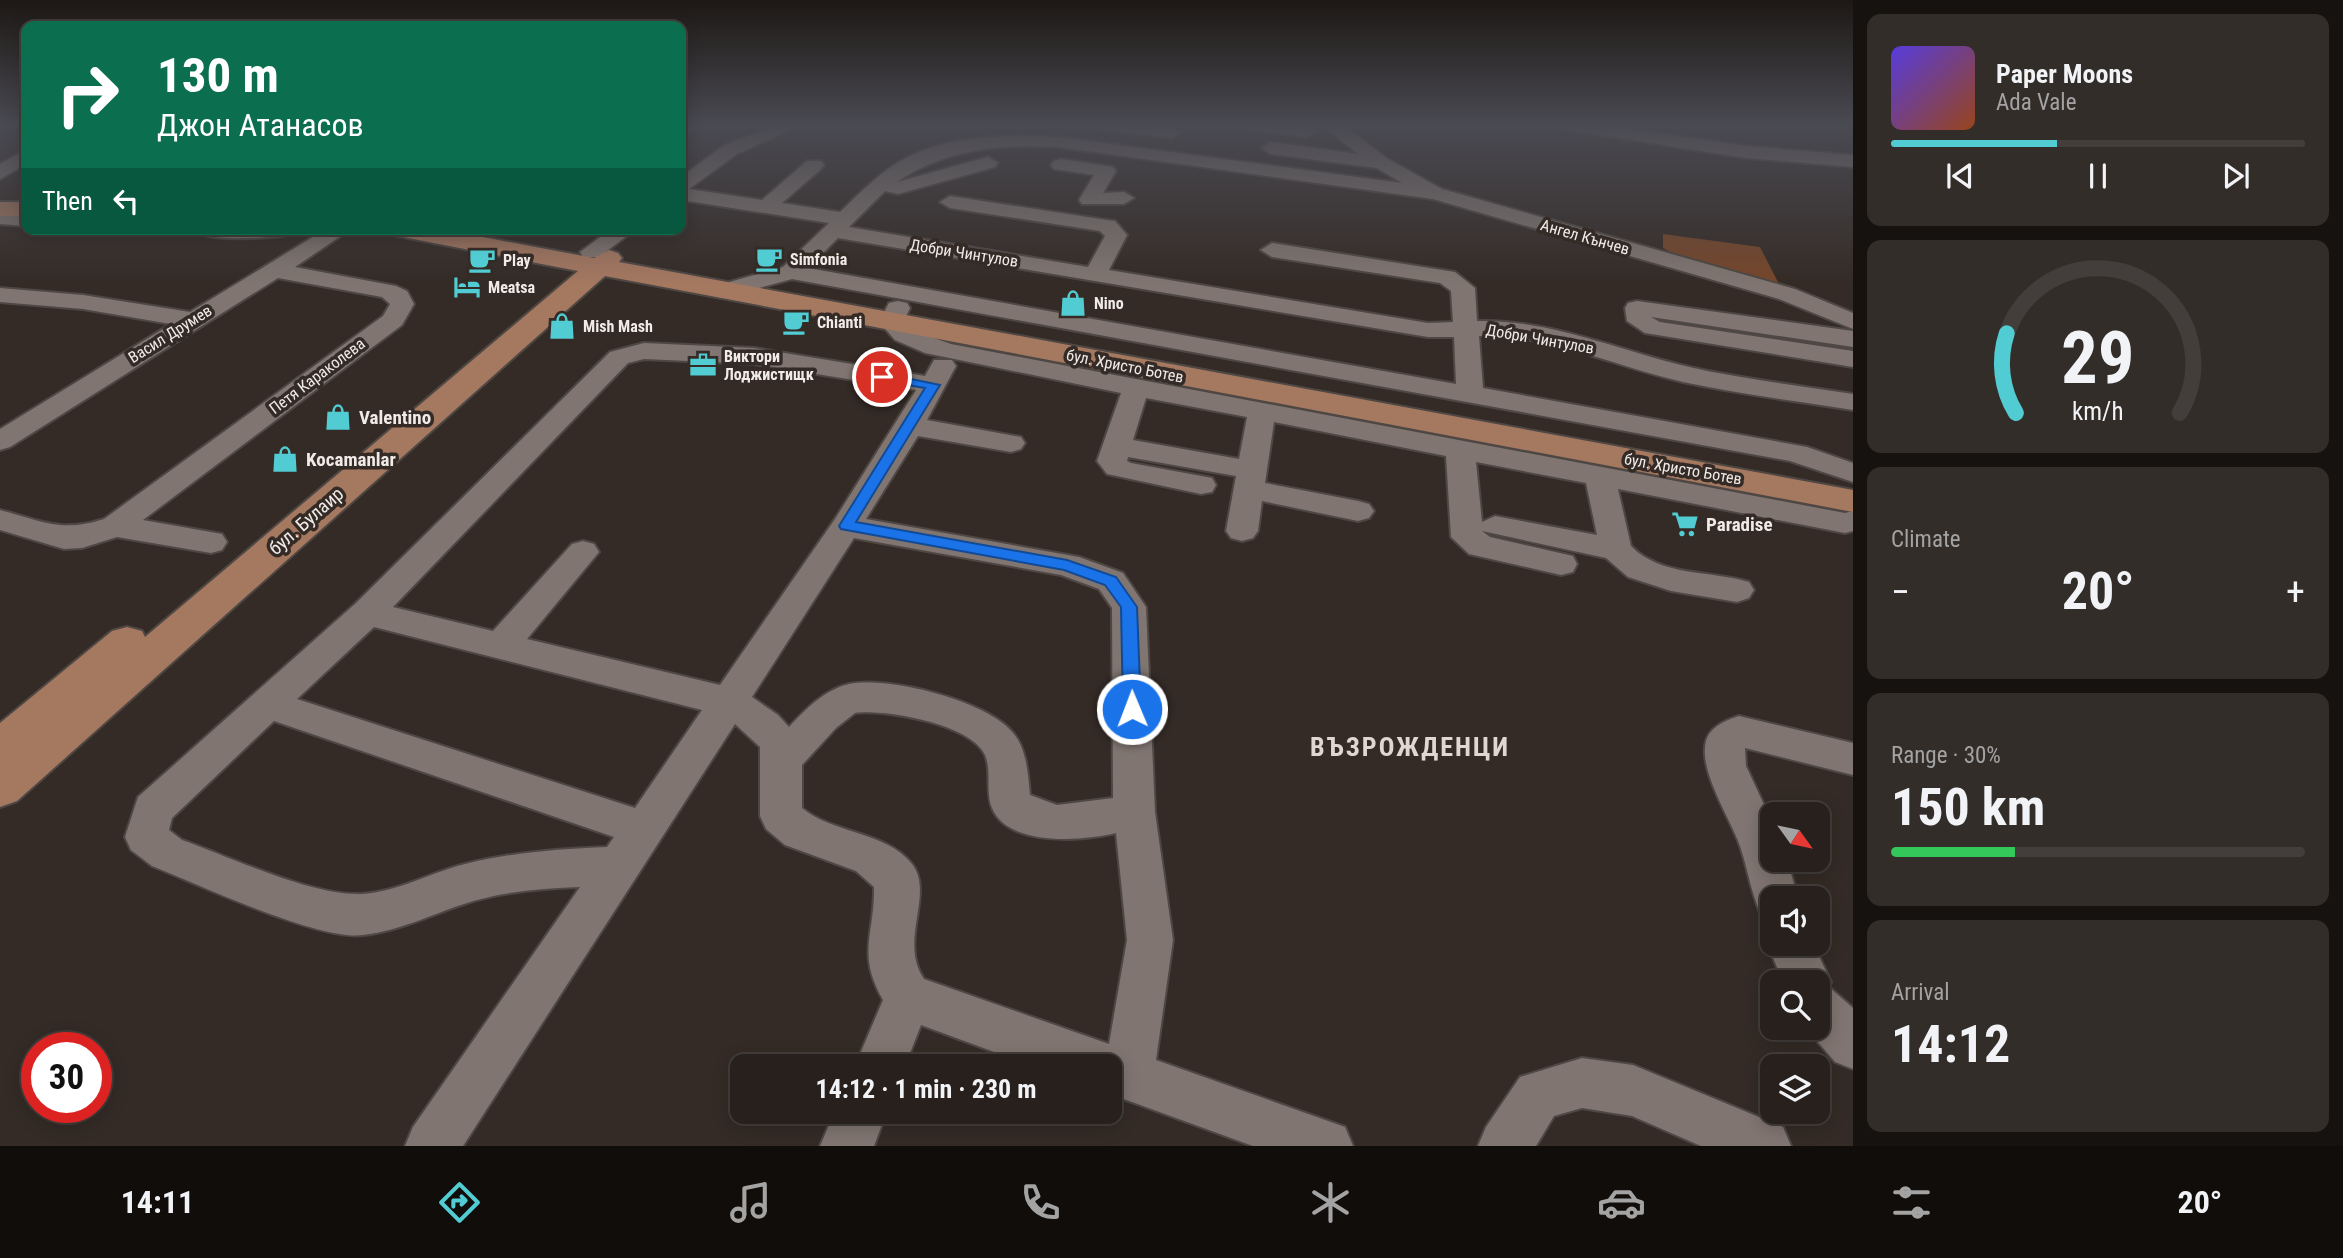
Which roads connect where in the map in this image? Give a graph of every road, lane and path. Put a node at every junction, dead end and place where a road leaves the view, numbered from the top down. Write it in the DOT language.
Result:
graph roads {
  1 [pos="800,177"];
  2 [pos="890,177"];
  3 [pos="935,177"];
  4 [pos="1102,177"];
  5 [pos="1234,177"];
  6 [pos="1319,177"];
  7 [pos="1407,177"];
  8 [pos="881,184"];
  9 [pos="1230,186"];
  10 [pos="1435,193"];
  11 [pos="686,195"];
  12 [pos="1124,198"];
  13 [pos="950,202"];
  14 [pos="766,207"];
  15 [pos="838,225"];
  16 [pos="1478,226"];
  17 [pos="331,235"];
  18 [pos="454,235"];
  19 [pos="506,235"];
  20 [pos="1610,244"];
  21 [pos="1272,250"];
  22 [pos="603,251"];
  23 [pos="273,270"];
  24 [pos="1098,270"];
  25 [pos="791,272"];
  26 [pos="762,282"];
  27 [pos="723,291"];
  28 [pos="0,295"];
  29 [pos="894,315"];
  30 [pos="192,320"];
  31 [pos="1853,322"];
  32 [pos="1464,330"];
  33 [pos="1853,340"];
  34 [pos="951,352"];
  35 [pos="1853,359"];
  36 [pos="933,385"];
  37 [pos="1136,388"];
  38 [pos="1470,393"];
  39 [pos="1853,402"];
  40 [pos="1262,411"];
  41 [pos="910,426"];
  42 [pos="0,441"];
  43 [pos="1011,443"];
  44 [pos="1116,446"];
  45 [pos="1460,449"];
  46 [pos="1853,473"];
  47 [pos="1599,474"];
  48 [pos="1250,479"];
  49 [pos="1853,482"];
  50 [pos="1201,485"];
  51 [pos="1358,511"];
  52 [pos="0,520"];
  53 [pos="1466,521"];
  54 [pos="1851,521"];
  55 [pos="115,526"];
  56 [pos="846,526"];
  57 [pos="1242,531"];
  58 [pos="211,542"];
  59 [pos="1616,549"];
  60 [pos="583,552"];
  61 [pos="1562,564"];
  62 [pos="1737,590"];
  63 [pos="367,613"];
  64 [pos="501,646"];
  65 [pos="131,656"];
  66 [pos="729,702"];
  67 [pos="267,704"];
  68 [pos="0,749"];
  69 [pos="1853,759"];
  70 [pos="782,761"];
  71 [pos="0,787"];
  72 [pos="1135,812"];
  73 [pos="645,829"];
  74 [pos="620,866"];
  75 [pos="1773,886"];
  76 [pos="908,997"];
  77 [pos="1830,1019"];
  78 [pos="1853,1044"];
  79 [pos="885,1054"];
  80 [pos="1068,1054"];
  81 [pos="1118,1054"];
  82 [pos="1122,1073"];
  83 [pos="856,1124"];
  84 [pos="432,1146"];
  85 [pos="847,1146"];
  86 [pos="1326,1146"];
  87 [pos="1505,1146"];
  88 [pos="1764,1146"];
  1 -- 14 [label="street"];
  2 -- 8 [label="street"];
  3 -- 8 [label="street"];
  4 -- 12 [label="street"];
  5 -- 9 [label="street"];
  6 -- 10 [label="street"];
  7 -- 10 [label="street, Ангел Кънчев"];
  8 -- 15 [label="street"];
  10 -- 20 [label="street, Ангел Кънчев"];
  11 -- 14 [label="street, Добри Чинтулов"];
  13 -- 24 [label="street"];
  14 -- 15 [label="street, Добри Чинтулов"];
  15 -- 24 [label="street, Добри Чинтулов"];
  15 -- 25 [label="street"];
  16 -- 20 [label="street"];
  17 -- 23 [label="street, Васил Друмев"];
  18 -- 22 [label="main road, бул. Христо Ботев"];
  19 -- 22 [label="main road, бул. Христо Ботев"];
  20 -- 31 [label="street, Ангел Кънчев"];
  21 -- 32 [label="street"];
  22 -- 26 [label="main road, бул. Христо Ботев"];
  22 -- 27 [label="main road, бул. Христо Ботев"];
  22 -- 65 [label="main road, бул. Булаир"];
  23 -- 30 [label="street, Васил Друмев"];
  23 -- 55 [label="street, Петя Караколева"];
  24 -- 32 [label="street, Добри Чинтулов"];
  25 -- 26 [label="street"];
  25 -- 38 [label="street"];
  26 -- 27 [label="street"];
  26 -- 29 [label="main road, бул. Христо Ботев"];
  27 -- 29 [label="main road, бул. Христо Ботев"];
  28 -- 30 [label="street"];
  29 -- 34 [label="street"];
  29 -- 49 [label="main road, бул. Христо Ботев"];
  29 -- 54 [label="main road, бул. Христо Ботев"];
  30 -- 42 [label="street, Васил Друмев"];
  32 -- 38 [label="street"];
  32 -- 39 [label="street, Добри Чинтулов"];
  33 -- 35 [label="street"];
  34 -- 36 [label="street"];
  34 -- 37 [label="street"];
  36 -- 41 [label="street"];
  36 -- 63 [label="street"];
  37 -- 40 [label="street"];
  37 -- 44 [label="street"];
  38 -- 46 [label="street"];
  40 -- 45 [label="street"];
  40 -- 48 [label="street"];
  41 -- 43 [label="street"];
  41 -- 56 [label="street"];
  44 -- 48 [label="street"];
  44 -- 50 [label="street"];
  45 -- 47 [label="street"];
  45 -- 53 [label="street"];
  47 -- 54 [label="street"];
  47 -- 59 [label="street"];
  48 -- 51 [label="street"];
  48 -- 57 [label="street"];
  52 -- 55 [label="street"];
  53 -- 59 [label="street"];
  53 -- 61 [label="street"];
  55 -- 58 [label="street"];
  56 -- 66 [label="street"];
  56 -- 72 [label="street"];
  59 -- 62 [label="street"];
  60 -- 64 [label="street"];
  63 -- 64 [label="street"];
  63 -- 67 [label="street"];
  64 -- 66 [label="street"];
  65 -- 68 [label="main road, бул. Булаир"];
  65 -- 71 [label="main road, бул. Булаир"];
  66 -- 70 [label="street"];
  66 -- 73 [label="street"];
  67 -- 73 [label="street"];
  67 -- 74 [label="street"];
  69 -- 75 [label="street"];
  70 -- 72 [label="street"];
  70 -- 76 [label="street"];
  72 -- 81 [label="street"];
  73 -- 74 [label="street"];
  74 -- 84 [label="street"];
  76 -- 79 [label="street"];
  76 -- 80 [label="street"];
  77 -- 78 [label="street"];
  82 -- 86 [label="street"];
  83 -- 85 [label="street"];
  87 -- 88 [label="street"];
}
